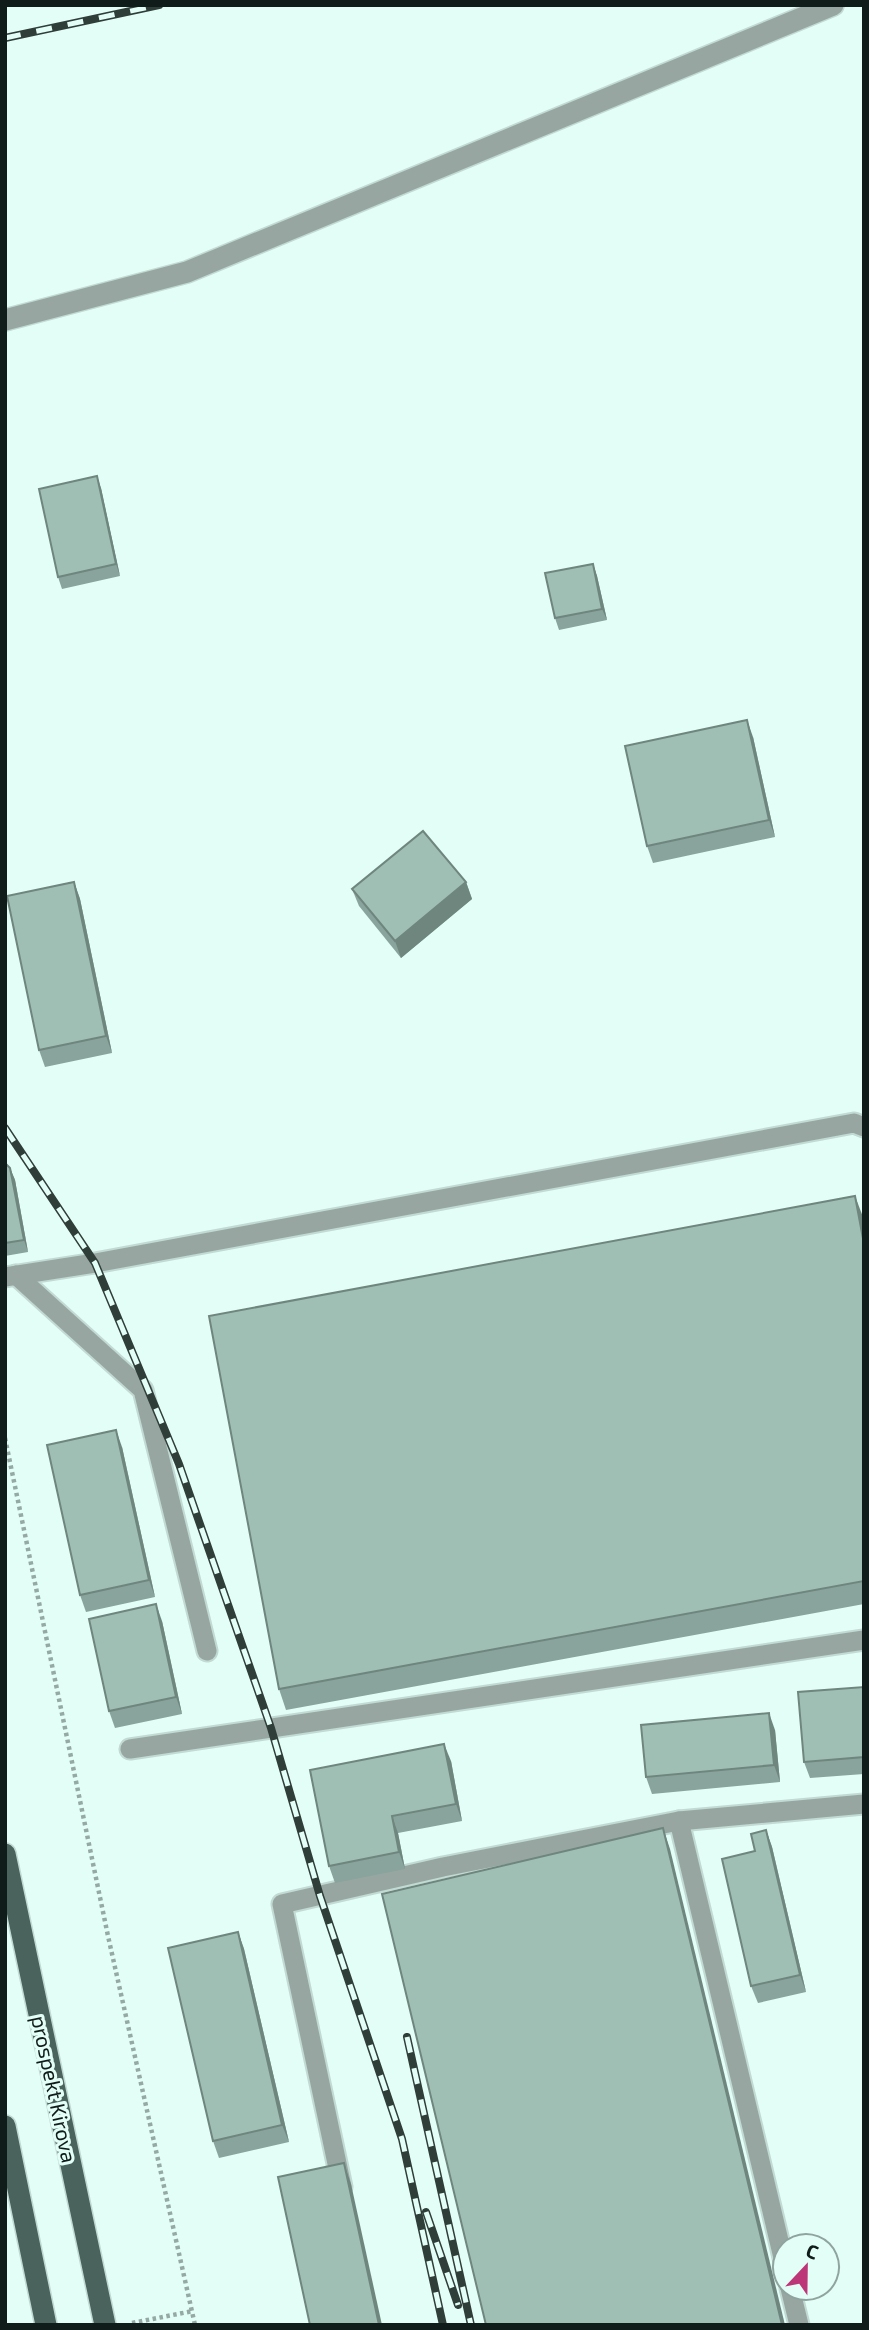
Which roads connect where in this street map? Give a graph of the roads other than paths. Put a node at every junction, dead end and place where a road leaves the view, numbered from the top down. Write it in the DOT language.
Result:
graph roads {
  1 [pos="833,5"];
  2 [pos="5,320"];
  3 [pos="864,1127"];
  4 [pos="10,1276"];
  5 [pos="864,1640"];
  6 [pos="207,1651"];
  7 [pos="131,1749"];
  8 [pos="864,1804"];
  9 [pos="679,1821"];
  10 [pos="5,1854"];
  11 [pos="5,2126"];
  12 [pos="345,2203"];
  13 [pos="777,2232"];
  14 [pos="793,2302"];
  15 [pos="46,2325"];
  16 [pos="105,2325"];
  17 [pos="799,2325"];
  1 -- 2 [label="street"];
  3 -- 4 [label="lane"];
  4 -- 6 [label="lane"];
  5 -- 7 [label="lane"];
  8 -- 9 [label="lane"];
  9 -- 12 [label="lane"];
  9 -- 13 [label="lane"];
  10 -- 16 [label="main road, prospekt Kirova"];
  11 -- 15 [label="main road"];
  14 -- 17 [label="lane"];
}
